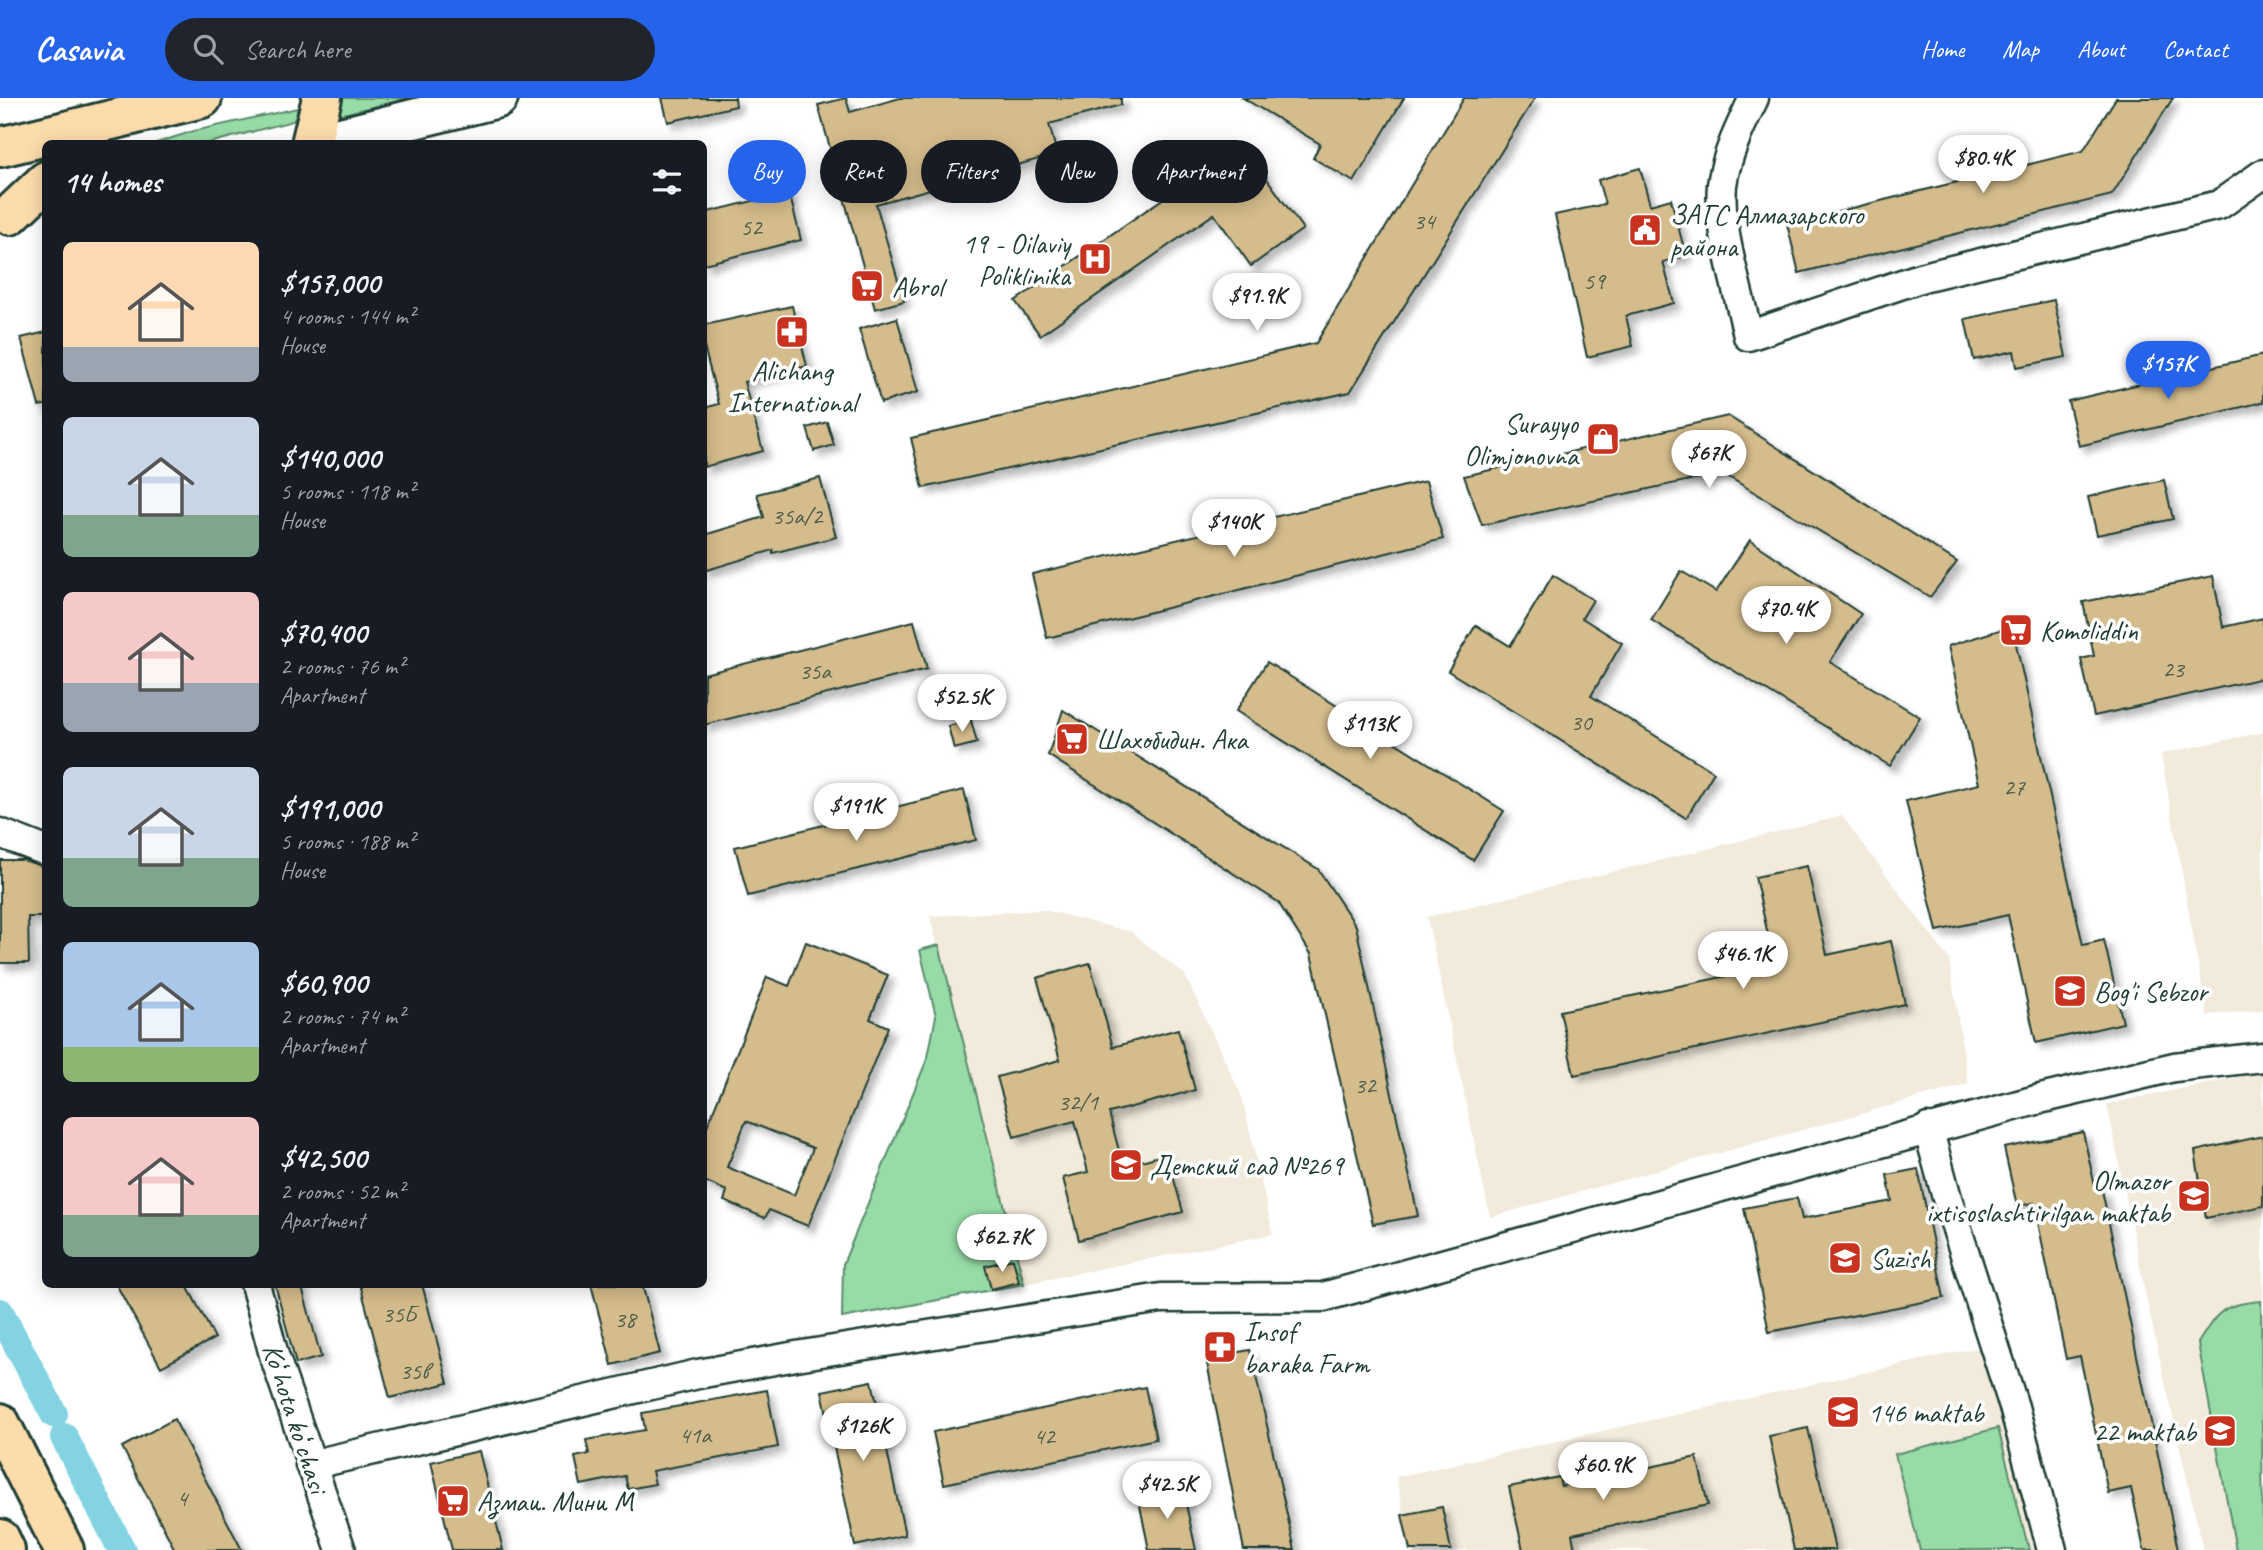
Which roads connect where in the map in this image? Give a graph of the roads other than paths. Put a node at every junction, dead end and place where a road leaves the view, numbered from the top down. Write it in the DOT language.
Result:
graph roads {
  1 [pos="202,98"];
  2 [pos="322,98"];
  3 [pos="498,98"];
  4 [pos="1754,98"];
  5 [pos="95,132"];
  6 [pos="42,140"];
  7 [pos="44,140"];
  8 [pos="313,140"];
  9 [pos="328,140"];
  10 [pos="0,147"];
  11 [pos="2263,174"];
  12 [pos="42,185"];
  13 [pos="18,213"];
  14 [pos="0,833"];
  15 [pos="42,849"];
  16 [pos="2263,1057"];
  17 [pos="1928,1128"];
  18 [pos="256,1288"];
  19 [pos="0,1423"];
  20 [pos="310,1465"];
  21 [pos="0,1539"];
  22 [pos="5,1550"];
  23 [pos="64,1550"];
  24 [pos="341,1550"];
  25 [pos="2052,1550"];
  1 -- 5 [label="main road"];
  2 -- 8 [label="main road"];
  3 -- 9 [label="street"];
  4 -- 11 [label="street"];
  5 -- 7 [label="main road"];
  6 -- 10 [label="main road"];
  12 -- 13 [label="main road"];
  14 -- 15 [label="street"];
  16 -- 17 [label="street"];
  17 -- 20 [label="street"];
  17 -- 25 [label="street"];
  18 -- 20 [label="street, Koʻhota koʻchasi"];
  19 -- 23 [label="main road"];
  20 -- 24 [label="street, Koʻhota koʻchasi"];
  21 -- 22 [label="main road"];
}
